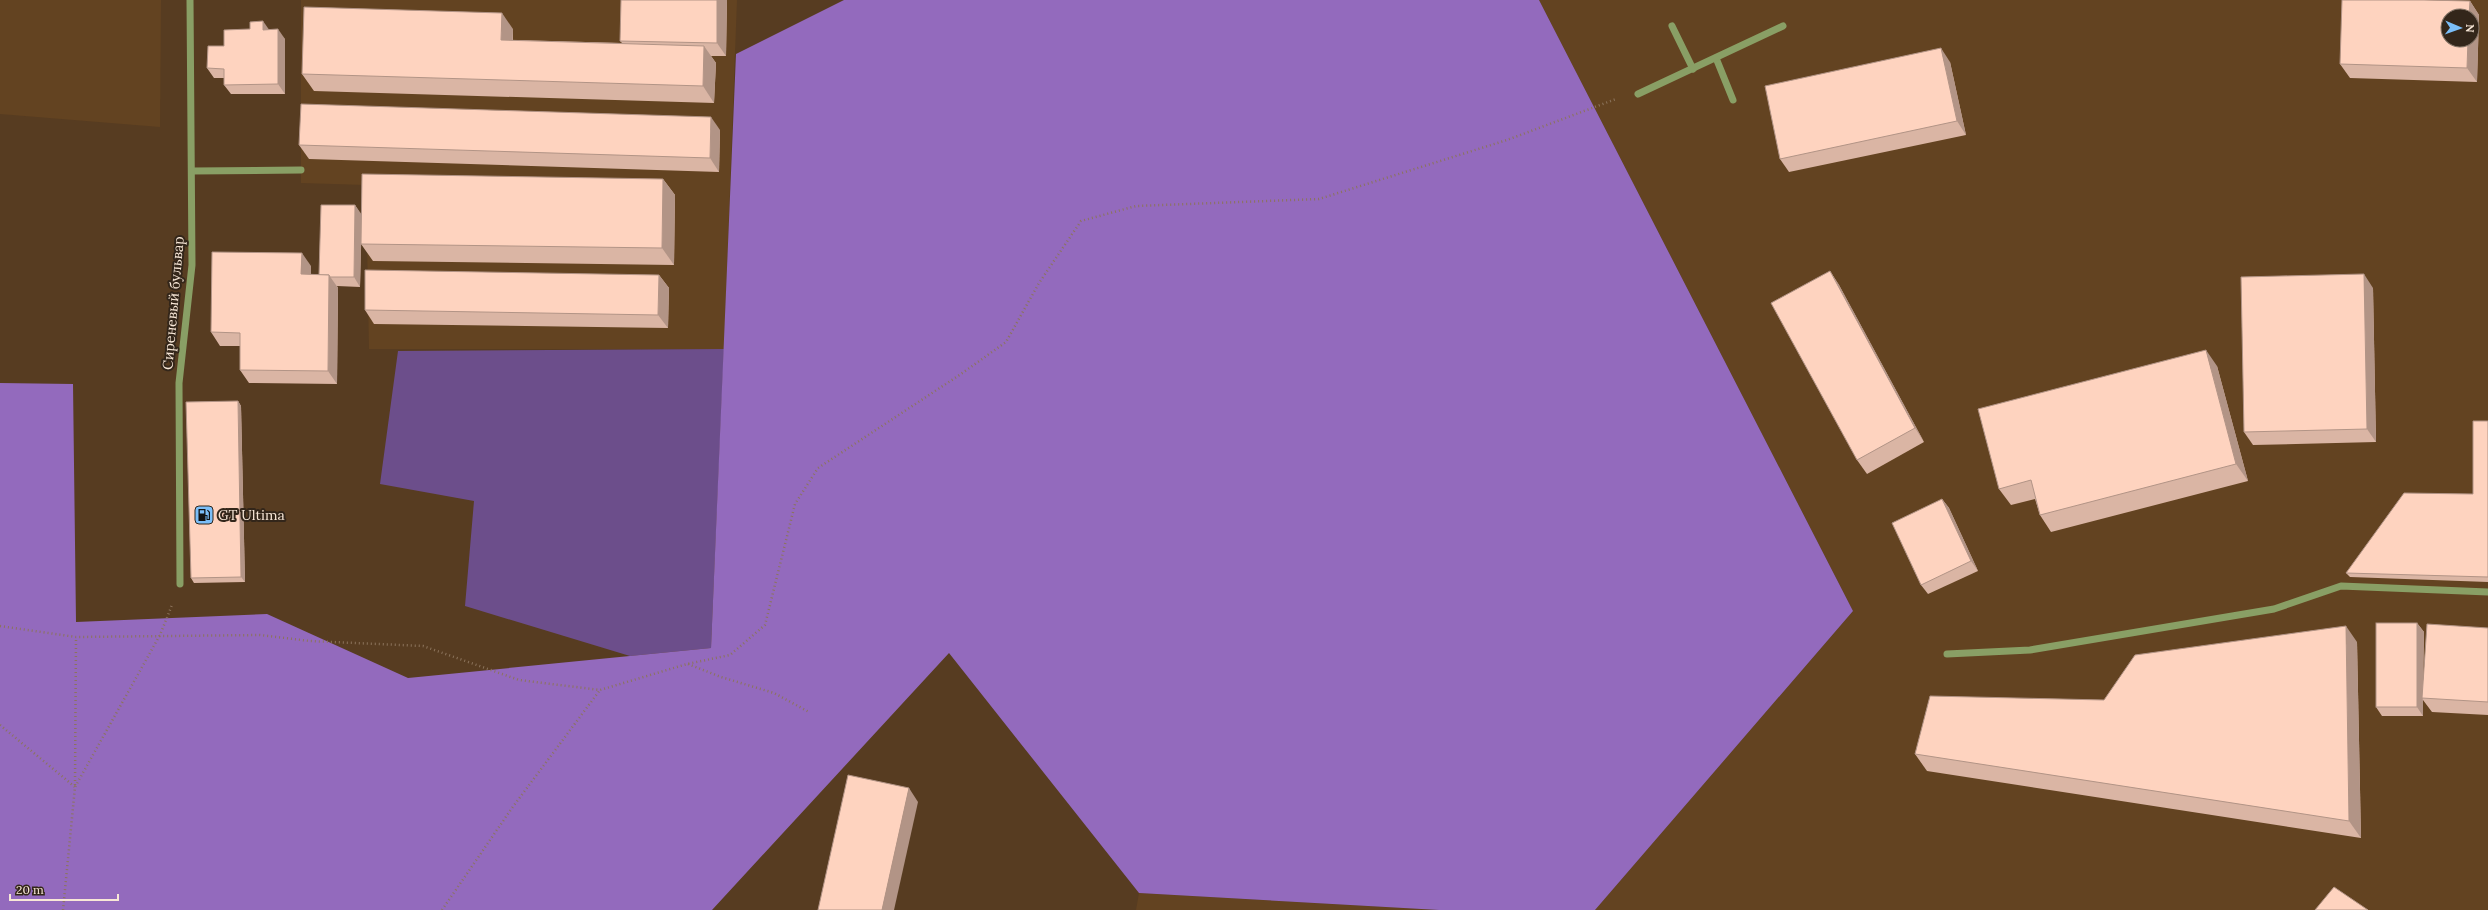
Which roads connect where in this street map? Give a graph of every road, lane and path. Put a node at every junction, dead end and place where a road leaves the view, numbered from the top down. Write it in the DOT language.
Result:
graph roads {
  1 [pos="190,0"];
  2 [pos="1672,26"];
  3 [pos="1783,26"];
  4 [pos="1716,58"];
  5 [pos="1693,69"];
  6 [pos="1638,94"];
  7 [pos="1613,99"];
  8 [pos="1734,100"];
  9 [pos="301,170"];
  10 [pos="192,171"];
  11 [pos="180,584"];
  12 [pos="2488,592"];
  13 [pos="0,626"];
  14 [pos="160,635"];
  15 [pos="76,637"];
  16 [pos="1947,654"];
  17 [pos="687,664"];
  18 [pos="600,690"];
  19 [pos="809,712"];
  20 [pos="0,725"];
  21 [pos="75,787"];
  22 [pos="63,910"];
  23 [pos="442,910"];
  1 -- 10 [label="lane, Сиреневый бульвар"];
  2 -- 5 [label="lane"];
  3 -- 4 [label="lane"];
  4 -- 5 [label="lane"];
  4 -- 8 [label="lane"];
  5 -- 6 [label="lane"];
  7 -- 17 [label="path"];
  9 -- 10 [label="lane"];
  10 -- 11 [label="lane, Сиреневый бульвар"];
  11 -- 14 [label="path"];
  12 -- 16 [label="lane"];
  13 -- 15 [label="path"];
  14 -- 15 [label="path"];
  14 -- 18 [label="path"];
  14 -- 21 [label="path"];
  15 -- 21 [label="path"];
  17 -- 18 [label="path"];
  17 -- 19 [label="path"];
  18 -- 23 [label="path"];
  20 -- 21 [label="path"];
  21 -- 22 [label="path"];
}
